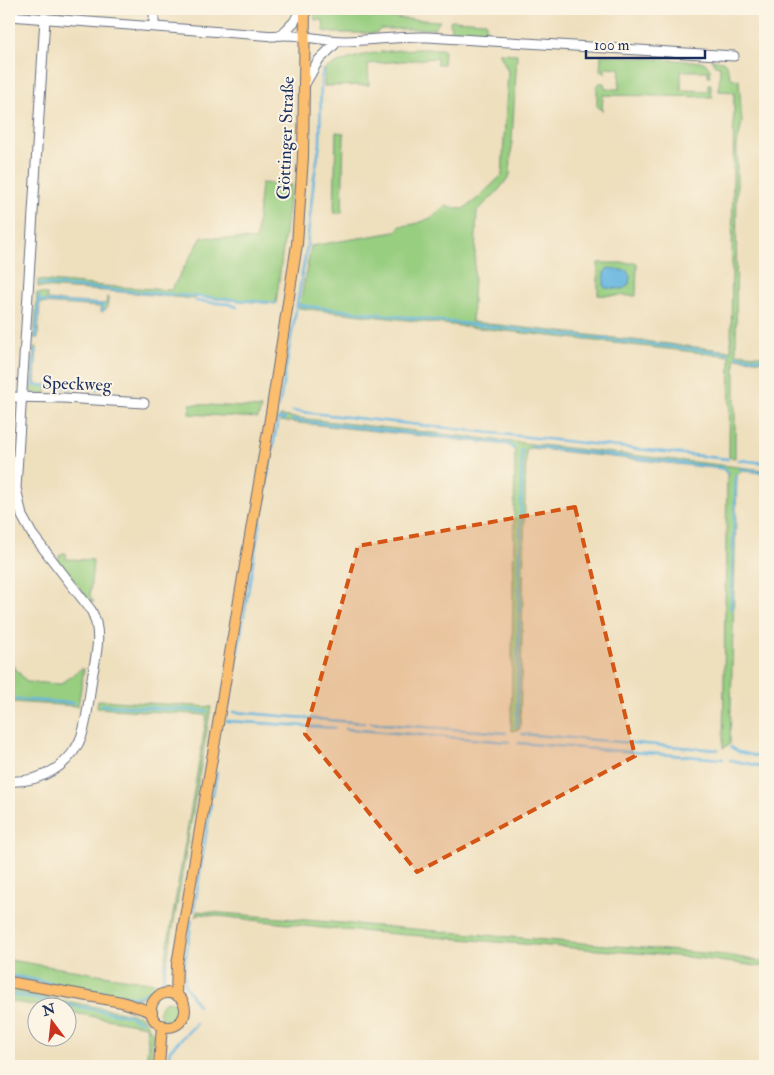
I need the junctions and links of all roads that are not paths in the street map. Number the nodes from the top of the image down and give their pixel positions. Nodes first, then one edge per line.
1 (154, 9) edge
2 (301, 9) edge
3 (306, 9) edge
4 (9, 16) edge
5 (45, 18) junction
6 (154, 26) junction
7 (281, 34) junction
8 (271, 36) junction
9 (305, 40) junction
10 (347, 41) junction
11 (335, 44) junction
12 (734, 56) dead end
13 (305, 84) junction
14 (9, 397) edge
15 (22, 398) junction
16 (144, 403) dead end
17 (9, 781) edge
18 (9, 982) edge
19 (171, 995) junction
20 (153, 1007) junction
21 (166, 1026) junction
22 (160, 1062) edge

1 - 6 street
2 - 7 street
3 - 9 main road, Göttinger Straße
4 - 5 street
5 - 6 street
5 - 15 street
6 - 8 street
7 - 8 street
7 - 9 street
8 - 9 street
9 - 10 street
9 - 11 street
9 - 13 main road, Göttinger Straße
10 - 11 street
10 - 12 street
11 - 13 street
13 - 19 main road, Göttinger Straße
14 - 15 street, Speckweg
15 - 16 street, Speckweg
15 - 17 street
18 - 20 main road
19 - 20 main road
19 - 21 main road
20 - 21 main road
21 - 22 main road

